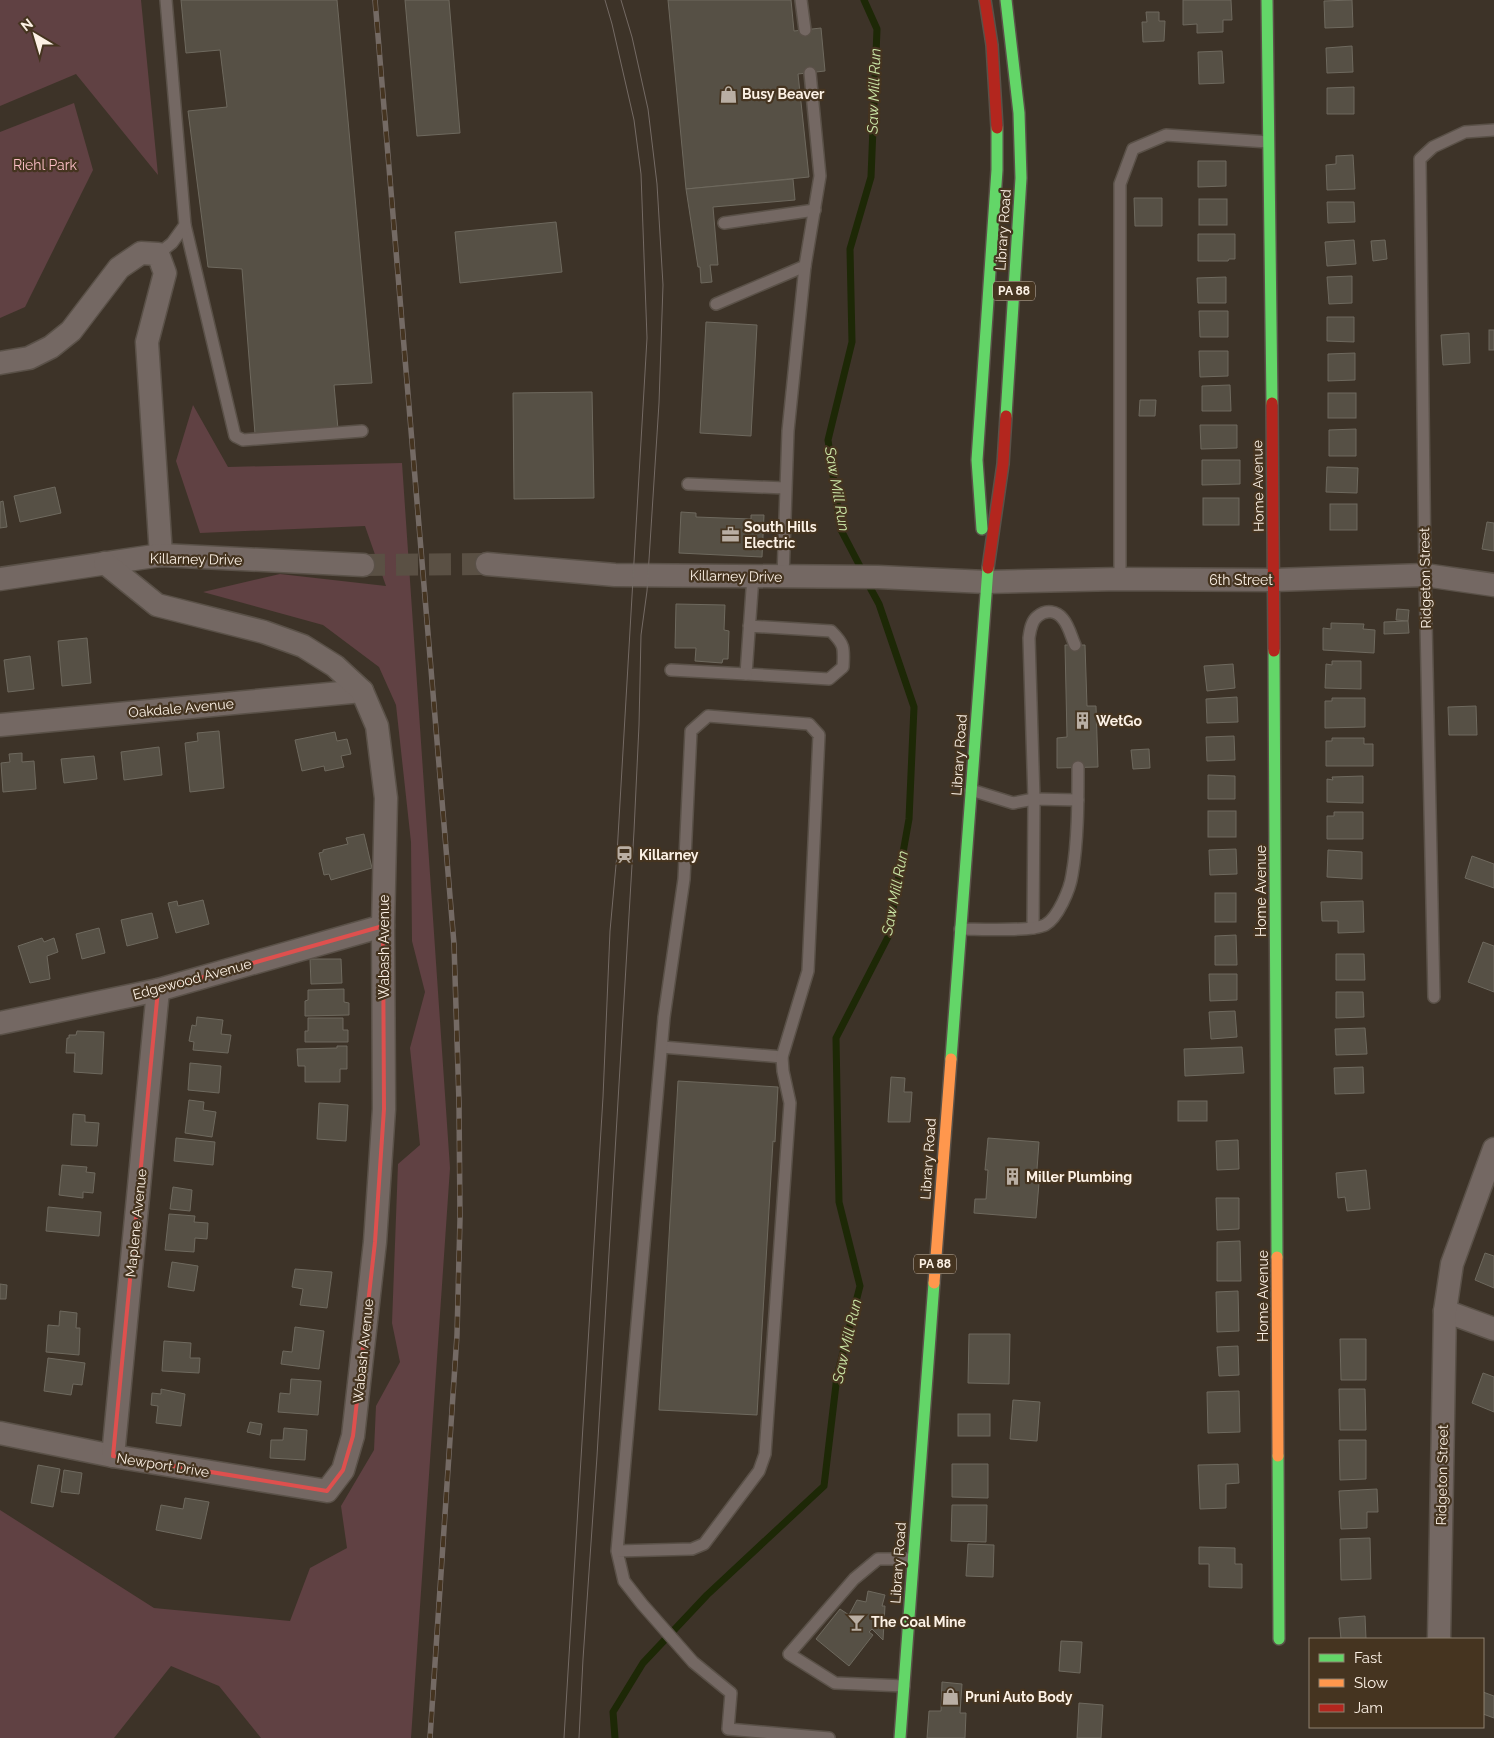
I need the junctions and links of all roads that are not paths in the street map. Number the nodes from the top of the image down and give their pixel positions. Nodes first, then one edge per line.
1 (166, 0) edge
2 (802, 0) edge
3 (985, 0) edge
4 (1006, 0) edge
5 (1267, 0) edge
6 (805, 30) dead end
7 (810, 73) dead end
8 (1494, 130) edge
9 (1268, 142) junction
10 (815, 210) junction
11 (724, 223) dead end
12 (185, 225) junction
13 (158, 254) junction
14 (805, 266) junction
15 (716, 304) dead end
16 (0, 363) edge
17 (362, 431) dead end
18 (688, 484) dead end
19 (785, 488) junction
20 (161, 555) junction
21 (105, 563) junction
22 (487, 564) tunnel mouth
23 (363, 565) tunnel mouth
24 (1424, 575) junction
25 (753, 576) junction
26 (782, 577) junction
27 (1120, 579) junction
28 (0, 580) edge
29 (1274, 580) junction
30 (986, 582) junction
31 (1494, 585) edge
32 (749, 626) junction
33 (1075, 645) dead end
34 (671, 670) dead end
35 (746, 674) junction
36 (362, 691) junction
37 (0, 725) edge
38 (1078, 767) dead end
39 (971, 790) junction
40 (1034, 799) junction
41 (1078, 800) junction
42 (383, 926) junction
43 (1034, 928) junction
44 (960, 929) junction
45 (158, 990) junction
46 (1434, 997) dead end
47 (0, 1023) edge
48 (662, 1047) junction
49 (782, 1056) junction
50 (1494, 1149) edge
51 (1444, 1311) junction
52 (1494, 1329) edge
53 (0, 1433) edge
54 (113, 1456) junction
55 (327, 1492) joint
56 (617, 1551) junction
57 (913, 1559) junction
58 (1439, 1638) edge
59 (1280, 1639) dead end
60 (904, 1686) junction
61 (725, 1734) edge
62 (829, 1738) edge
63 (900, 1738) edge

1 - 12 lane
2 - 6 lane
3 - 30 main road, Library Road / PA 88
4 - 30 main road, Library Road / PA 88
5 - 9 main road, Home Avenue
7 - 10 lane
8 - 24 lane, Ridgeton Street
9 - 27 lane
9 - 29 main road, Home Avenue
10 - 11 lane
10 - 14 lane
12 - 13 lane
12 - 17 lane
13 - 16 street
13 - 20 street
14 - 15 lane
14 - 19 lane
18 - 19 lane
19 - 26 lane
20 - 21 street, Killarney Drive
20 - 23 street, Killarney Drive
21 - 28 street, Killarney Drive
21 - 36 street, Wabash Avenue
22 - 25 street, Killarney Drive
24 - 29 street, 6th Street
24 - 31 street, 6th Street
24 - 46 lane, Ridgeton Street
25 - 26 street, Killarney Drive
25 - 32 lane
26 - 30 street, Killarney Drive
27 - 29 street, 6th Street
27 - 30 street, 6th Street
29 - 59 main road, Home Avenue
30 - 39 main road, Library Road / PA 88
32 - 35 lane
32 - 35 lane
33 - 40 lane
34 - 35 lane
36 - 37 street, Oakdale Avenue
36 - 42 street, Wabash Avenue
38 - 41 lane
39 - 40 lane
39 - 44 main road, Library Road / PA 88
40 - 41 lane
40 - 43 lane
41 - 43 lane
42 - 45 street, Edgewood Avenue
42 - 55 street, Wabash Avenue
43 - 44 lane
44 - 57 main road, Library Road / PA 88
45 - 47 street, Edgewood Avenue
45 - 54 street, Maplene Avenue
48 - 49 lane
48 - 49 lane
48 - 56 lane
49 - 56 lane
50 - 51 street, Ridgeton Street
51 - 52 street
51 - 58 street, Ridgeton Street
53 - 54 street, Newport Drive
54 - 55 street, Newport Drive
56 - 61 lane
57 - 60 main road, Library Road / PA 88
57 - 60 lane
60 - 63 main road, Library Road / PA 88
61 - 62 lane

